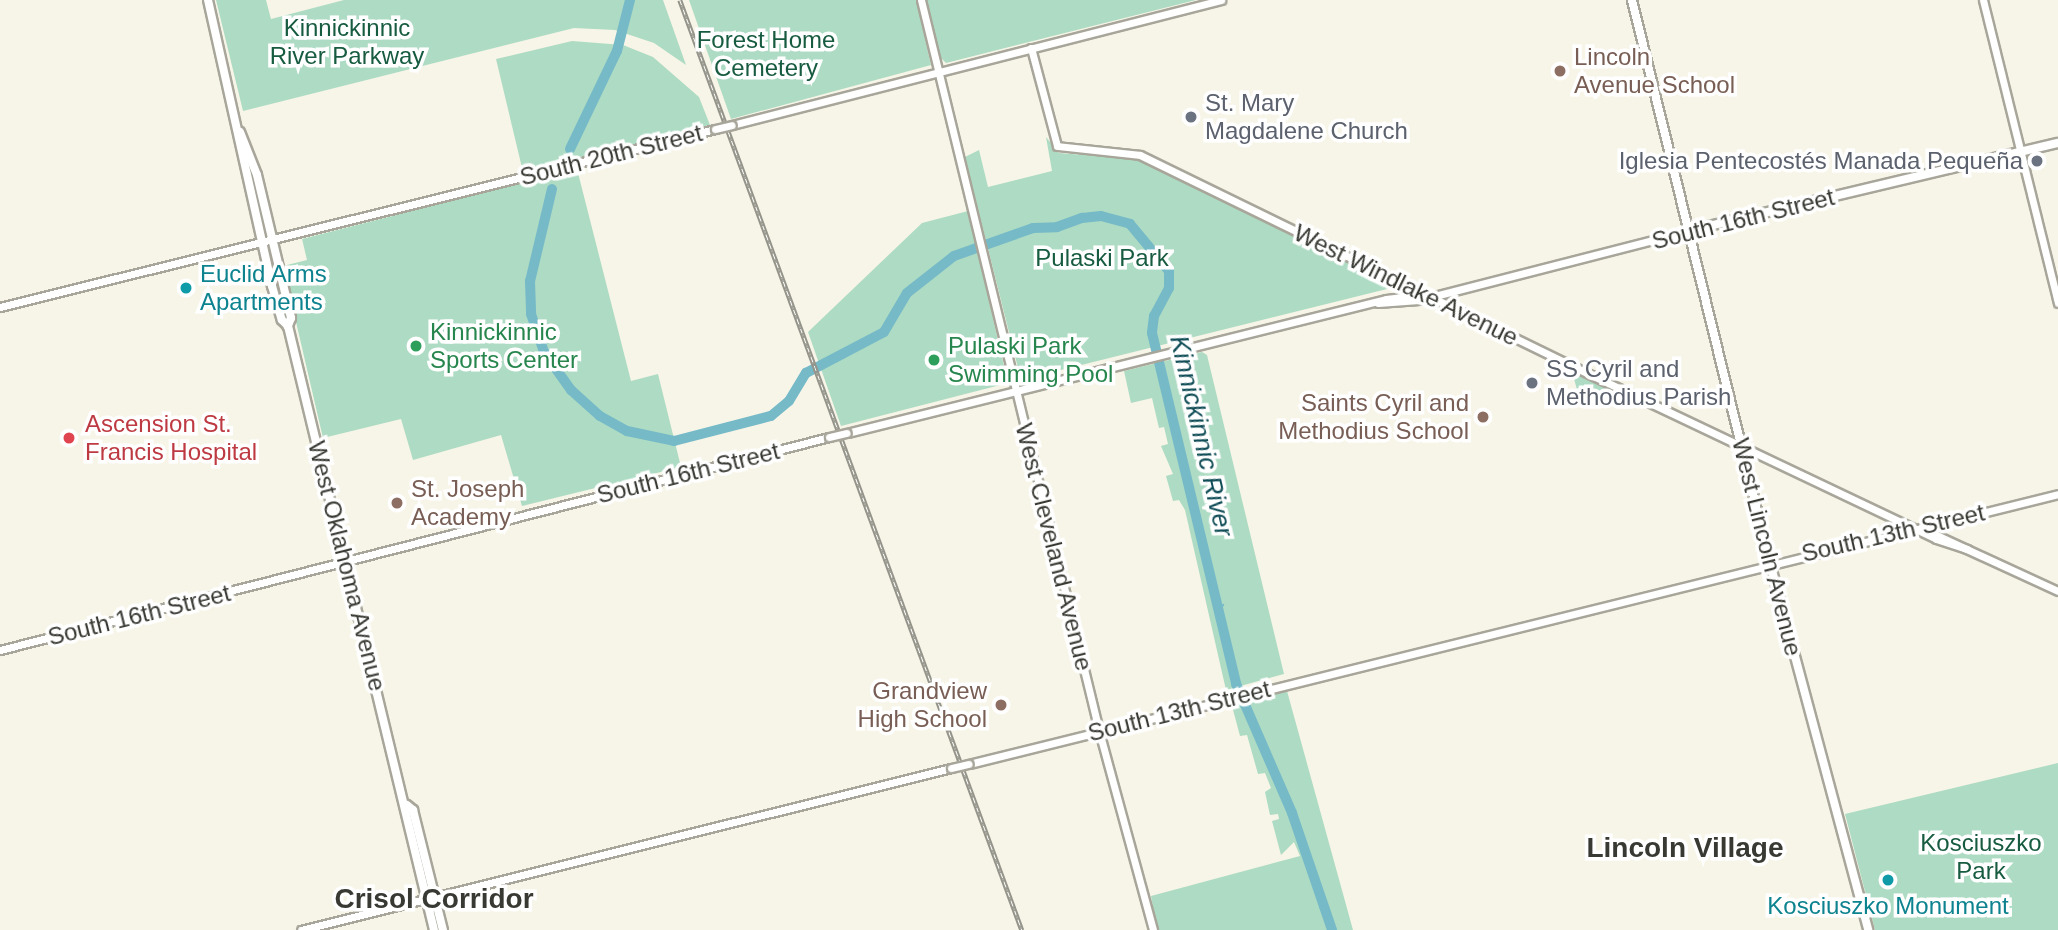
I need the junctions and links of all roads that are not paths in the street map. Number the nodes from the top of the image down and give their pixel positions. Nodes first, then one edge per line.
1 (208, 0) edge
2 (921, 0) edge
3 (1221, 0) edge
4 (1632, 0) edge
5 (1983, 0) edge
6 (1031, 48) junction
7 (938, 71) junction
8 (240, 132) junction
9 (2058, 143) edge
10 (2020, 152) junction
11 (260, 187) junction
12 (249, 190) junction
13 (1688, 232) junction
14 (272, 241) junction
15 (262, 244) junction
16 (1394, 280) junction
17 (1428, 297) junction
18 (1386, 299) junction
19 (1378, 303) junction
20 (2058, 303) edge
21 (0, 307) edge
22 (288, 326) junction
23 (1017, 391) junction
24 (1740, 442) junction
25 (2058, 494) edge
26 (1917, 527) junction
27 (346, 561) junction
28 (1770, 563) junction
29 (2058, 592) edge
30 (0, 650) edge
31 (1099, 731) junction
32 (430, 897) junction
33 (301, 930) edge
34 (434, 930) edge
35 (443, 930) edge
36 (1153, 930) edge
37 (1868, 930) edge

1 - 8 main road, West Oklahoma Avenue
2 - 7 street, West Cleveland Avenue
3 - 6 street, South 20th Street
4 - 13 main road, West Lincoln Avenue
5 - 10 street
6 - 7 street, South 20th Street
6 - 16 street, West Windlake Avenue
7 - 14 street, South 20th Street, bridge
7 - 23 street, West Cleveland Avenue
8 - 11 main road, West Oklahoma Avenue
8 - 12 main road, West Oklahoma Avenue
9 - 10 main road, South 16th Street
10 - 13 main road, South 16th Street
10 - 20 street
11 - 12 main road
11 - 14 main road, West Oklahoma Avenue
12 - 15 main road, West Oklahoma Avenue
13 - 17 street, South 16th Street
13 - 24 main road, West Lincoln Avenue
14 - 15 street, South 20th Street
14 - 22 main road, West Oklahoma Avenue
15 - 21 street, South 20th Street
15 - 22 main road, West Oklahoma Avenue
16 - 17 street, West Windlake Avenue
16 - 18 street
17 - 18 street, South 16th Street
17 - 19 street, South 16th Street
17 - 24 street, West Windlake Avenue
18 - 19 street, South 16th Street
19 - 23 street, South 16th Street
22 - 27 main road, West Oklahoma Avenue
23 - 27 street, South 16th Street, bridge
23 - 31 street, West Cleveland Avenue
24 - 26 street, West Windlake Avenue
24 - 28 main road, West Lincoln Avenue
25 - 26 street, South 13th Street
26 - 28 street, South 13th Street
26 - 29 street, West Windlake Avenue
27 - 30 street, South 16th Street
27 - 32 main road, West Oklahoma Avenue
28 - 31 street, South 13th Street
28 - 37 main road, West Lincoln Avenue
31 - 32 street, South 13th Street, bridge
31 - 36 street, West Cleveland Avenue
32 - 33 street, South 13th Street
32 - 34 main road, West Oklahoma Avenue
32 - 35 main road, West Oklahoma Avenue

